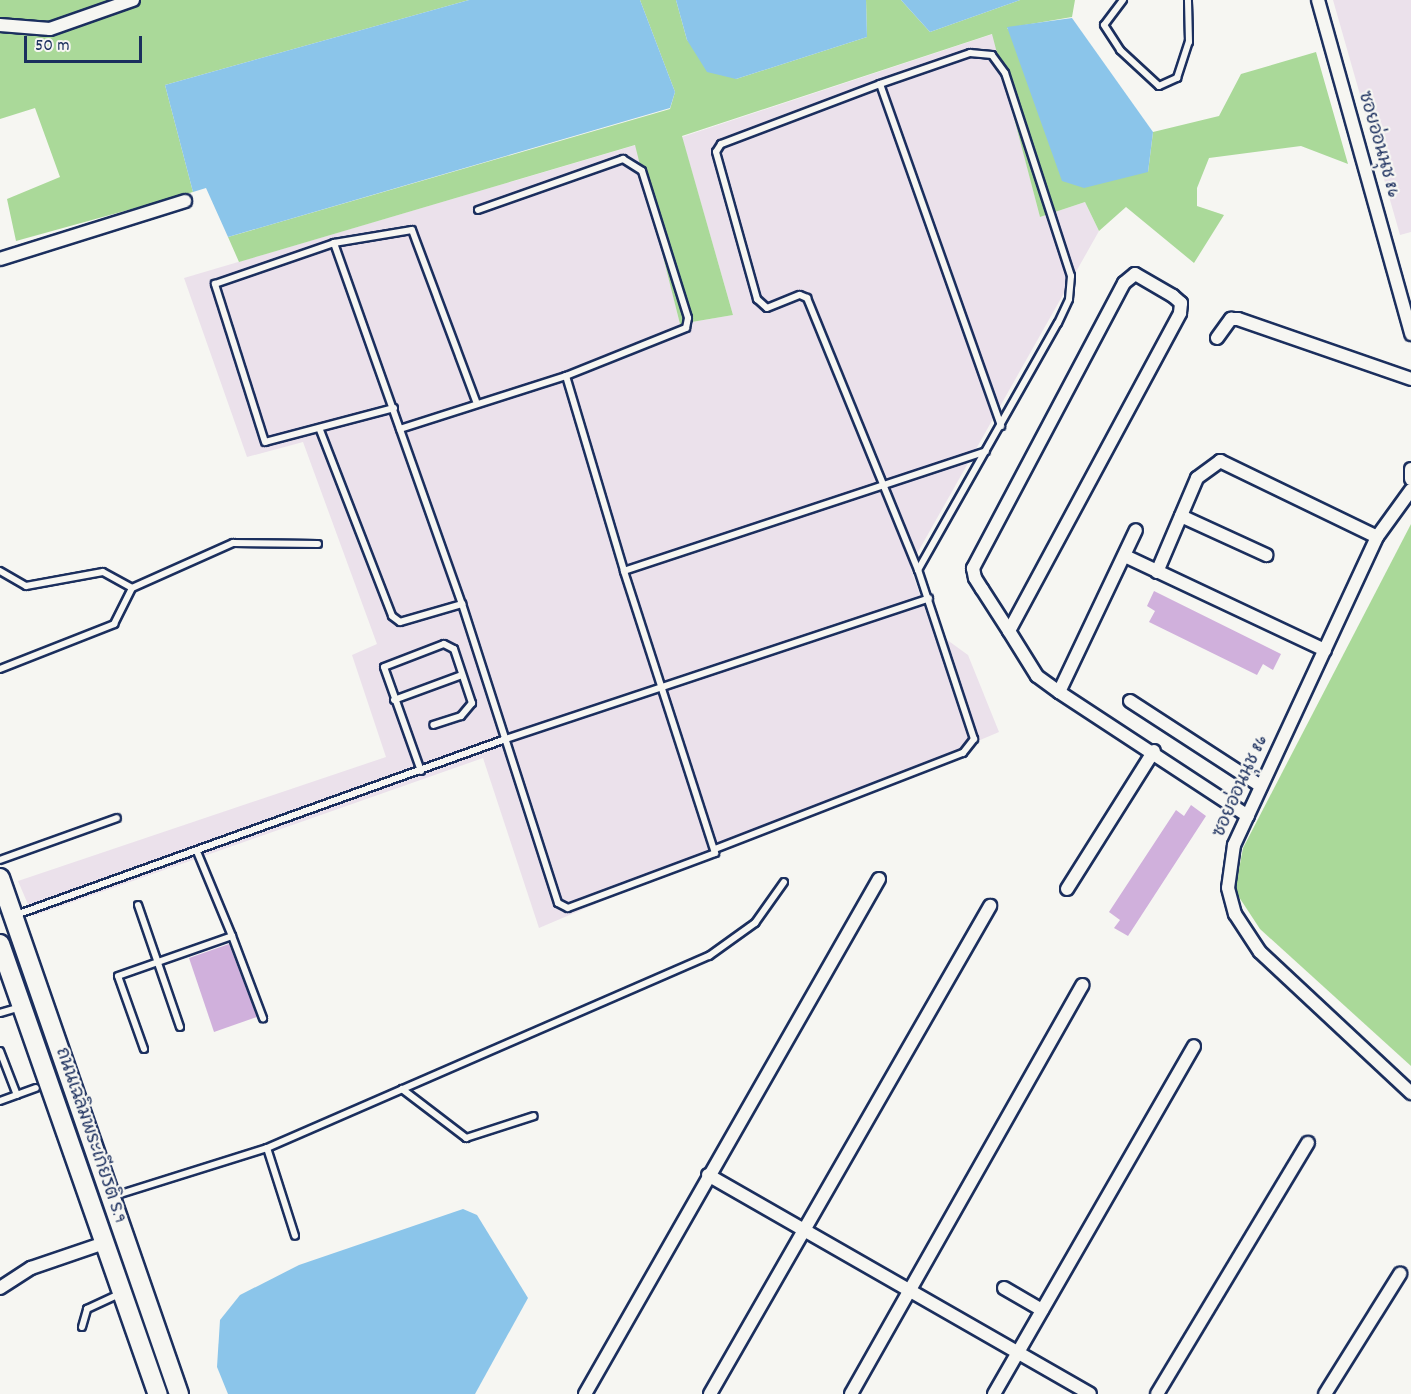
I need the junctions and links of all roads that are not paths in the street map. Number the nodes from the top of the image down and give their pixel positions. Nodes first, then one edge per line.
1 (133, 0) edge
2 (1123, 0) edge
3 (1188, 0) edge
4 (1318, 0) edge
5 (0, 25) edge
6 (880, 84) junction
7 (185, 201) dead end
8 (478, 210) dead end
9 (334, 243) junction
10 (0, 259) edge
11 (1411, 334) edge
12 (1217, 338) dead end
13 (566, 376) junction
14 (1411, 379) edge
15 (476, 400) junction
16 (394, 408) junction
17 (1001, 426) junction
18 (400, 429) junction
19 (320, 430) junction
20 (987, 451) junction
21 (1411, 469) edge
22 (1411, 479) edge
23 (884, 485) junction
24 (1411, 490) edge
25 (1181, 516) junction
26 (1136, 530) dead end
27 (1377, 537) junction
28 (318, 544) dead end
29 (1266, 555) dead end
30 (1125, 556) junction
31 (918, 570) junction
32 (0, 571) edge
33 (624, 571) junction
34 (1157, 572) junction
35 (132, 588) junction
36 (929, 598) junction
37 (462, 604) junction
38 (1009, 631) junction
39 (1326, 650) junction
40 (0, 669) edge
41 (462, 675) junction
42 (661, 691) junction
43 (1059, 692) junction
44 (394, 700) junction
45 (1130, 701) dead end
46 (433, 724) dead end
47 (503, 740) junction
48 (1154, 751) junction
49 (421, 771) junction
50 (1261, 786) junction
51 (1248, 816) junction
52 (117, 819) dead end
53 (715, 849) junction
54 (198, 854) junction
55 (0, 860) edge
56 (0, 878) edge
57 (879, 879) dead end
58 (784, 882) dead end
59 (1067, 889) dead end
60 (138, 905) dead end
61 (990, 906) dead end
62 (12, 916) junction
63 (232, 936) junction
64 (0, 944) edge
65 (156, 961) junction
66 (1082, 985) dead end
67 (22, 1006) junction
68 (0, 1013) edge
69 (263, 1018) dead end
70 (180, 1027) dead end
71 (1194, 1046) dead end
72 (144, 1049) dead end
73 (0, 1051) edge
74 (36, 1088) dead end
75 (402, 1089) junction
76 (1411, 1093) edge
77 (17, 1095) junction
78 (0, 1101) edge
79 (534, 1116) dead end
80 (1308, 1143) dead end
81 (267, 1148) junction
82 (708, 1175) junction
83 (110, 1197) junction
84 (802, 1231) junction
85 (295, 1236) dead end
86 (104, 1243) junction
87 (1400, 1274) dead end
88 (0, 1288) edge
89 (1004, 1288) dead end
90 (909, 1290) junction
91 (122, 1292) junction
92 (1042, 1310) junction
93 (82, 1327) dead end
94 (1019, 1351) junction
95 (158, 1394) edge
96 (179, 1394) edge
97 (585, 1394) edge
98 (710, 1394) edge
99 (851, 1394) edge
100 (994, 1394) edge
101 (1090, 1394) edge
102 (1157, 1394) edge
103 (1325, 1394) edge

1 - 5 street
2 - 3 lane
4 - 11 street, ซอยอ่อนนุช 86
6 - 17 lane
6 - 17 lane
6 - 23 lane
7 - 10 street
8 - 13 lane
9 - 15 lane
9 - 16 lane
9 - 19 lane
12 - 14 street
13 - 15 lane
13 - 33 lane
15 - 18 lane
16 - 18 lane
16 - 19 lane
17 - 20 lane
18 - 37 lane
19 - 37 lane
20 - 23 lane
20 - 31 lane
21 - 22 street
23 - 31 lane
23 - 33 lane
24 - 27 street, ซอยอ่อนนุช 86
25 - 27 street
25 - 29 street
25 - 34 street
26 - 30 street
27 - 39 street, ซอยอ่อนนุช 86
28 - 35 lane
30 - 34 street
30 - 43 street
31 - 36 lane
32 - 35 lane
33 - 42 lane
34 - 39 street
35 - 40 lane
36 - 42 lane
36 - 53 lane
37 - 47 lane
38 - 38 street
38 - 43 street
39 - 50 street, ซอยอ่อนนุช 86
41 - 44 lane
41 - 44 lane
41 - 46 lane
42 - 47 lane
42 - 53 lane
43 - 48 street
44 - 49 lane
45 - 50 street
47 - 49 lane
47 - 53 lane
48 - 51 street
48 - 59 street
49 - 54 lane
50 - 51 street, ซอยอ่อนนุช 86
51 - 76 street, ซอยอ่อนนุช 86
52 - 55 lane
54 - 62 lane
54 - 63 lane
56 - 62 main road, ถนนเฉลิมพระเกียรติ ร.9
57 - 82 street
58 - 75 lane
60 - 65 lane
61 - 84 street
62 - 83 main road, ถนนเฉลิมพระเกียรติ ร.9
63 - 65 lane
63 - 69 lane
64 - 67 main road, ถนนเฉลิมพระเกียรติ ร.9
65 - 70 lane
65 - 72 lane
66 - 90 street
67 - 68 lane
67 - 86 main road, ถนนเฉลิมพระเกียรติ ร.9
71 - 92 street
73 - 77 lane
74 - 77 lane
75 - 79 lane
75 - 81 lane
77 - 78 lane
80 - 102 street
81 - 83 lane
81 - 85 lane
82 - 84 street
82 - 97 street
83 - 96 main road, ถนนเฉลิมพระเกียรติ ร.9
84 - 90 street
84 - 98 street
86 - 88 street
86 - 91 main road, ถนนเฉลิมพระเกียรติ ร.9
87 - 103 street
89 - 92 street
90 - 94 street
90 - 99 street
91 - 93 lane
91 - 95 main road, ถนนเฉลิมพระเกียรติ ร.9
92 - 94 street
94 - 100 street
94 - 101 street

